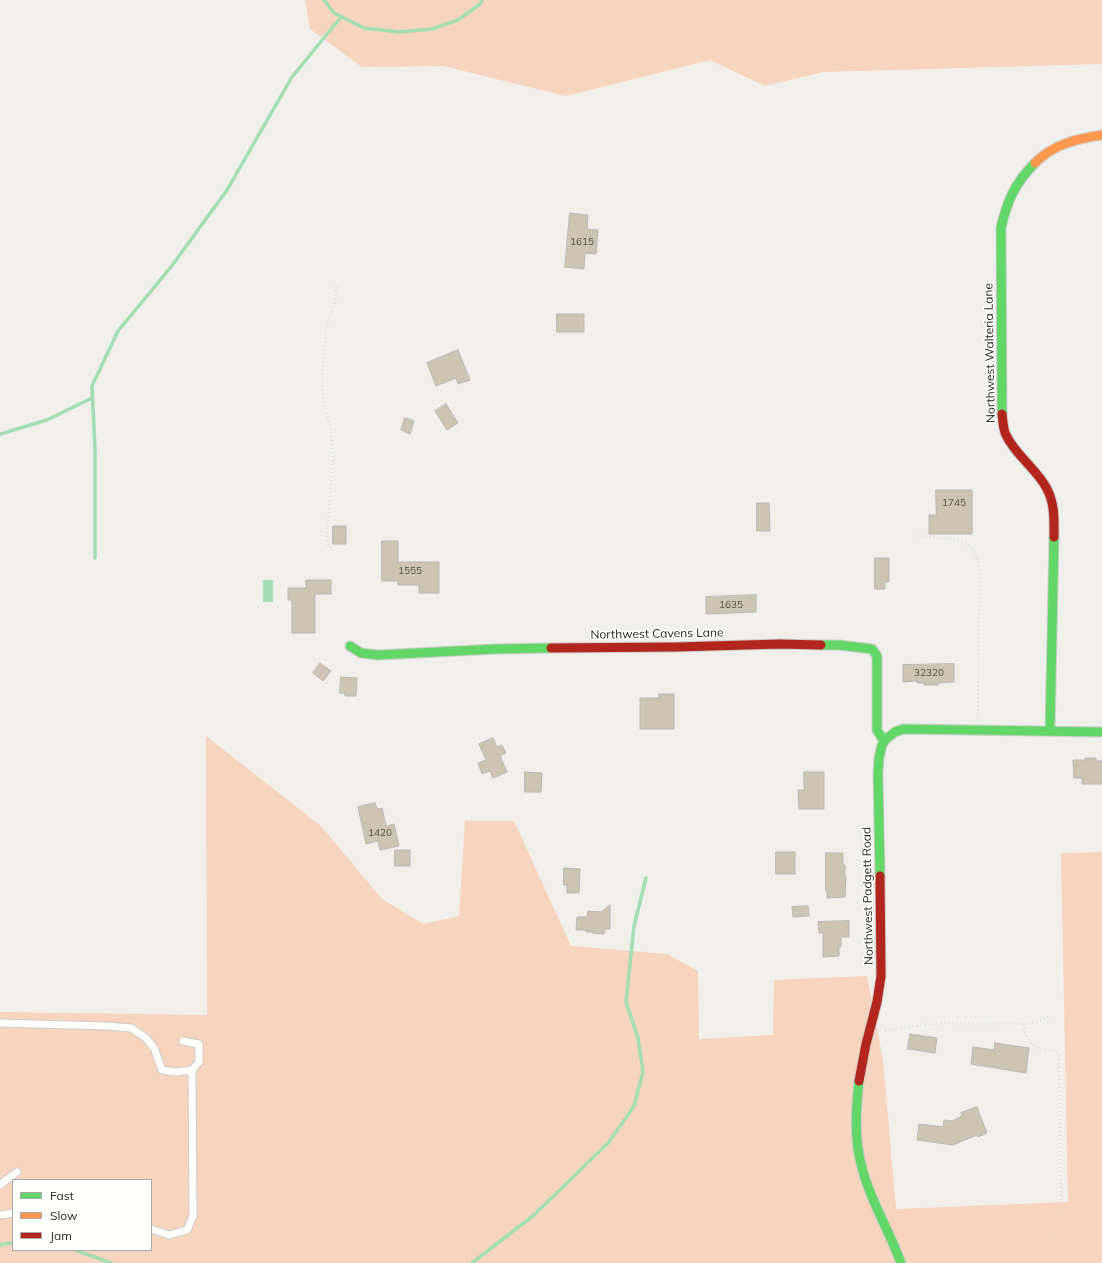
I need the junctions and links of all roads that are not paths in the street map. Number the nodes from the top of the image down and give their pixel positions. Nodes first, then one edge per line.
1 (1102, 135) edge
2 (350, 646) dead end
3 (1050, 731) junction
4 (1102, 732) edge
5 (884, 742) junction
6 (0, 1024) edge
7 (183, 1041) dead end
8 (192, 1070) junction
9 (17, 1172) dead end
10 (0, 1185) edge
11 (12, 1213) edge
12 (0, 1215) edge
13 (152, 1229) edge
14 (901, 1263) edge

1 - 3 street, Northwest Walteria Lane
2 - 5 street, Northwest Cavens Lane
3 - 4 street
3 - 5 street
5 - 14 street, Northwest Padgett Road
6 - 8 lane
7 - 8 lane
8 - 13 lane
9 - 10 lane
11 - 12 lane

